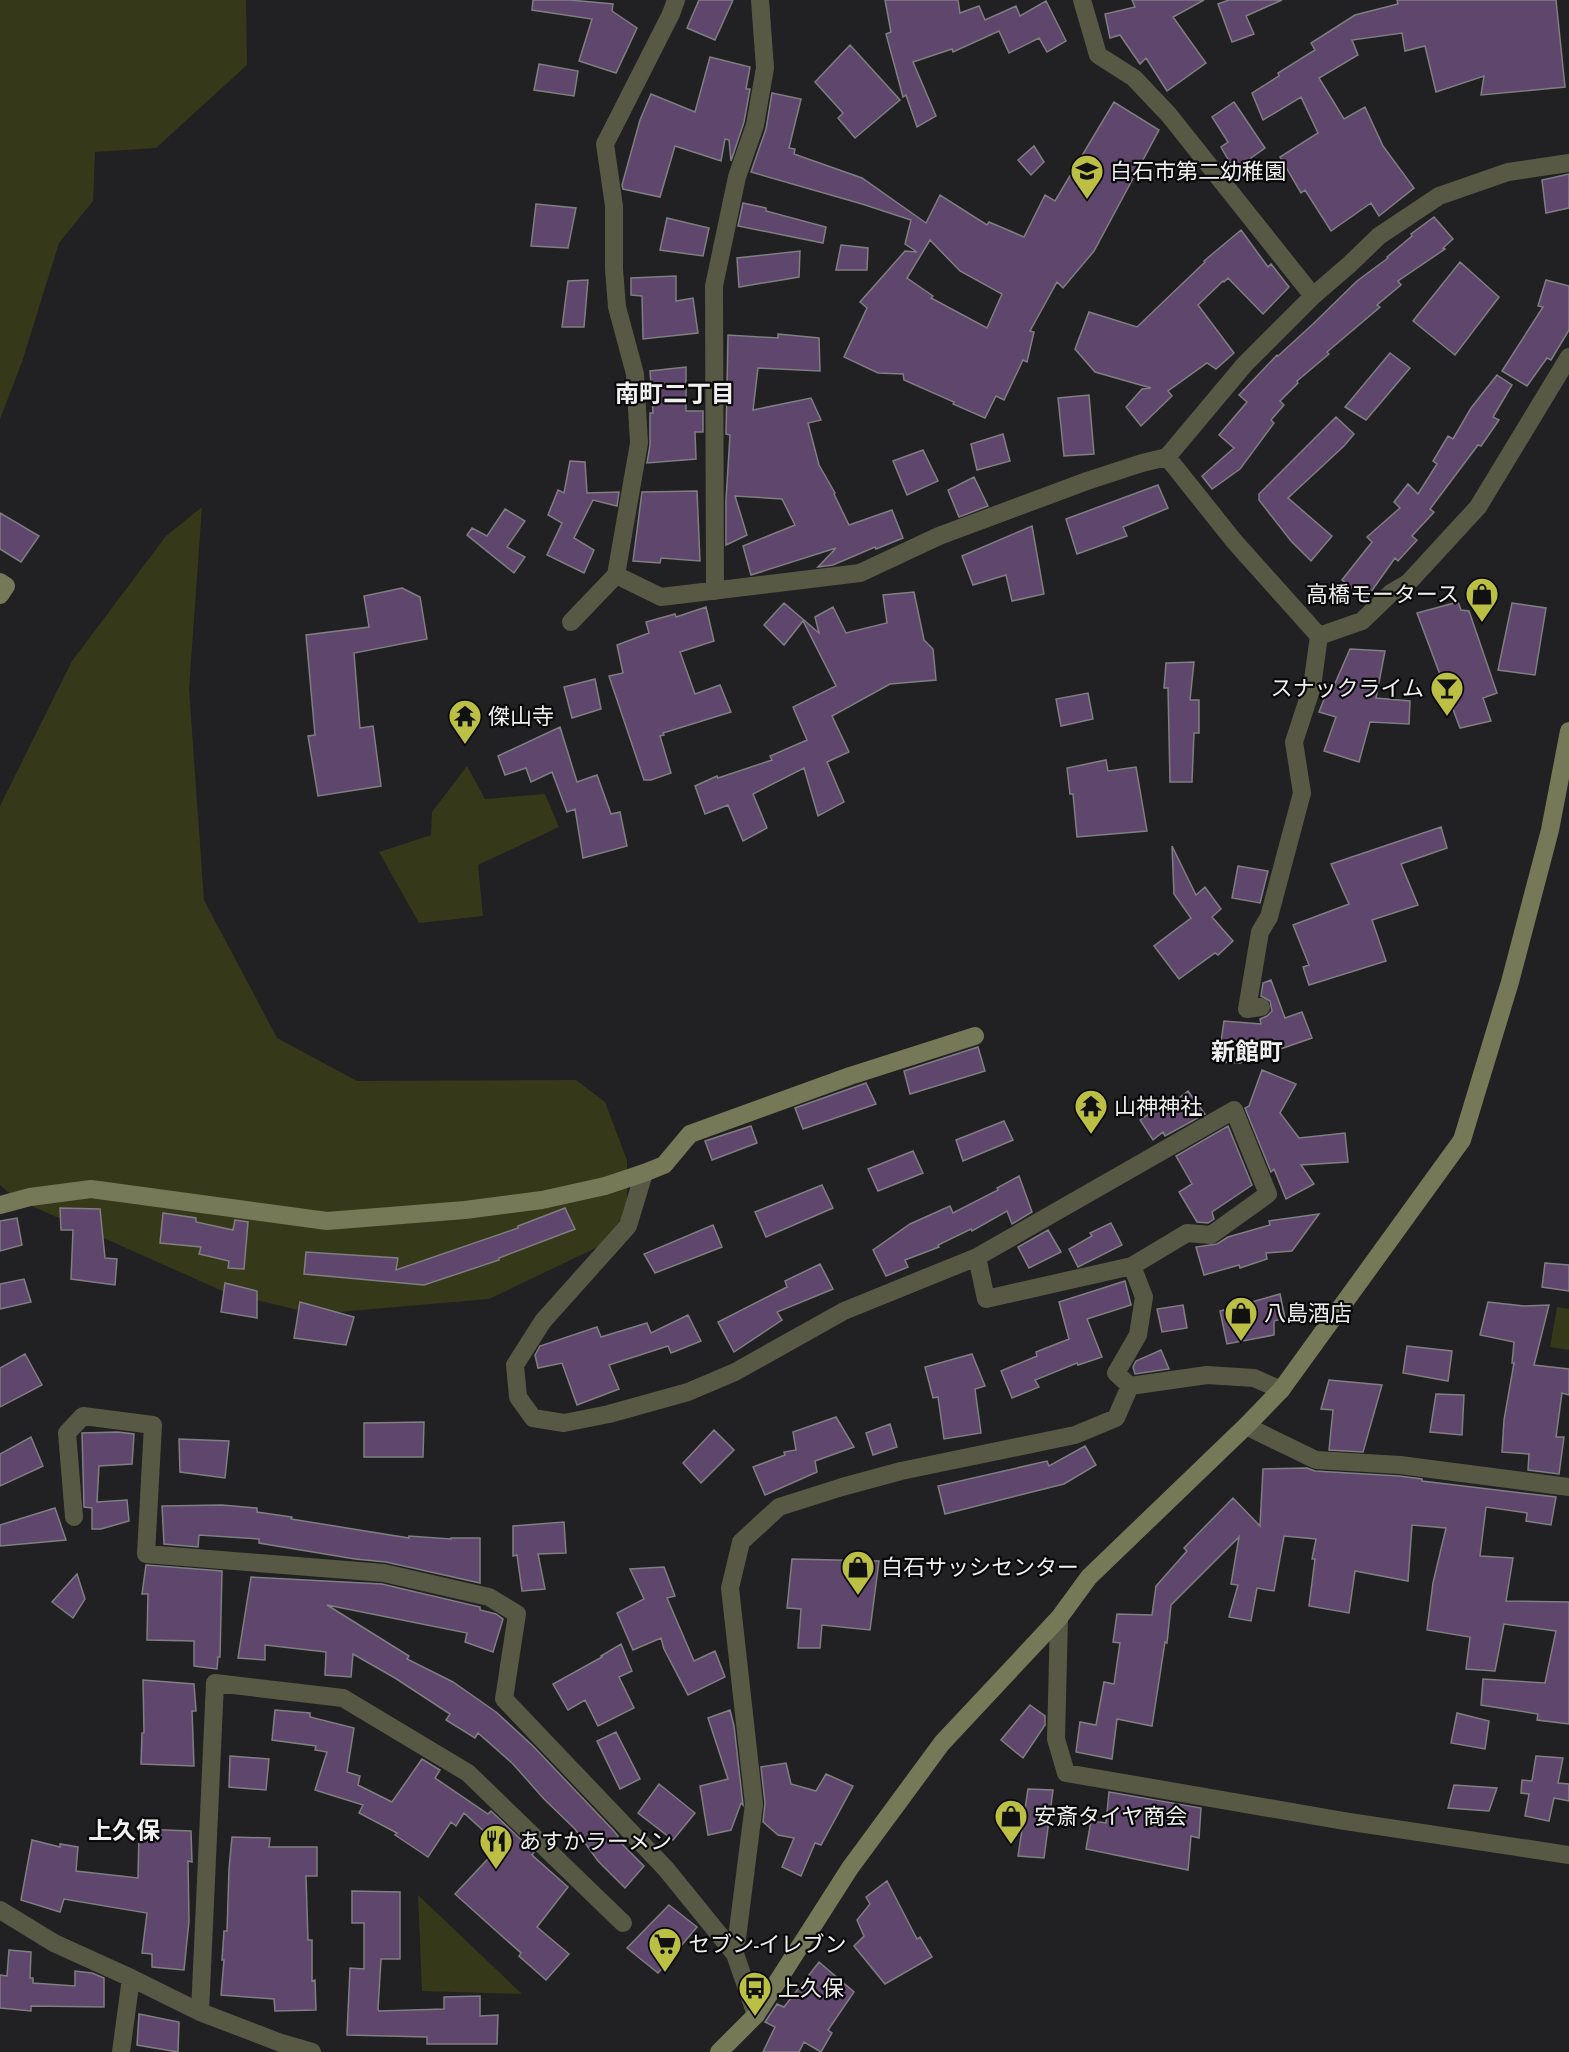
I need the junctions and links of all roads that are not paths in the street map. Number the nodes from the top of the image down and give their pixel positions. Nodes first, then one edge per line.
1 (676, 0) edge
2 (760, 0) edge
3 (1082, 0) edge
4 (1569, 163) edge
5 (1313, 296) junction
6 (1569, 357) edge
7 (1167, 458) junction
8 (616, 575) junction
9 (0, 582) edge
10 (715, 591) junction
11 (0, 595) edge
12 (571, 622) dead end
13 (1318, 636) junction
14 (1569, 731) edge
15 (1261, 1007) dead end
16 (975, 1036) dead end
17 (644, 1173) junction
18 (0, 1205) edge
19 (977, 1257) junction
20 (1132, 1266) junction
21 (1130, 1386) junction
22 (1281, 1390) junction
23 (1246, 1426) junction
24 (1569, 1487) edge
25 (74, 1516) dead end
26 (1059, 1618) junction
27 (1569, 1855) edge
28 (0, 1910) edge
29 (623, 1923) dead end
30 (735, 1954) junction
31 (131, 1978) junction
32 (200, 2012) junction
33 (756, 2014) junction
34 (121, 2052) edge
35 (312, 2052) edge
36 (719, 2052) edge

1 - 8 street
2 - 10 street
3 - 5 street
4 - 5 street
5 - 7 street
6 - 13 street
7 - 10 street
7 - 13 street
8 - 10 street
8 - 12 street
9 - 11 street
13 - 15 street
14 - 22 street
16 - 17 street
17 - 18 street
17 - 19 street
19 - 20 street
19 - 20 street
20 - 21 street
21 - 22 street
21 - 30 street
22 - 23 street
23 - 24 street
23 - 26 street
25 - 30 street
26 - 27 street
26 - 33 street
28 - 31 street
29 - 32 street
30 - 33 street
31 - 32 street
31 - 34 street
32 - 35 street
33 - 36 street

